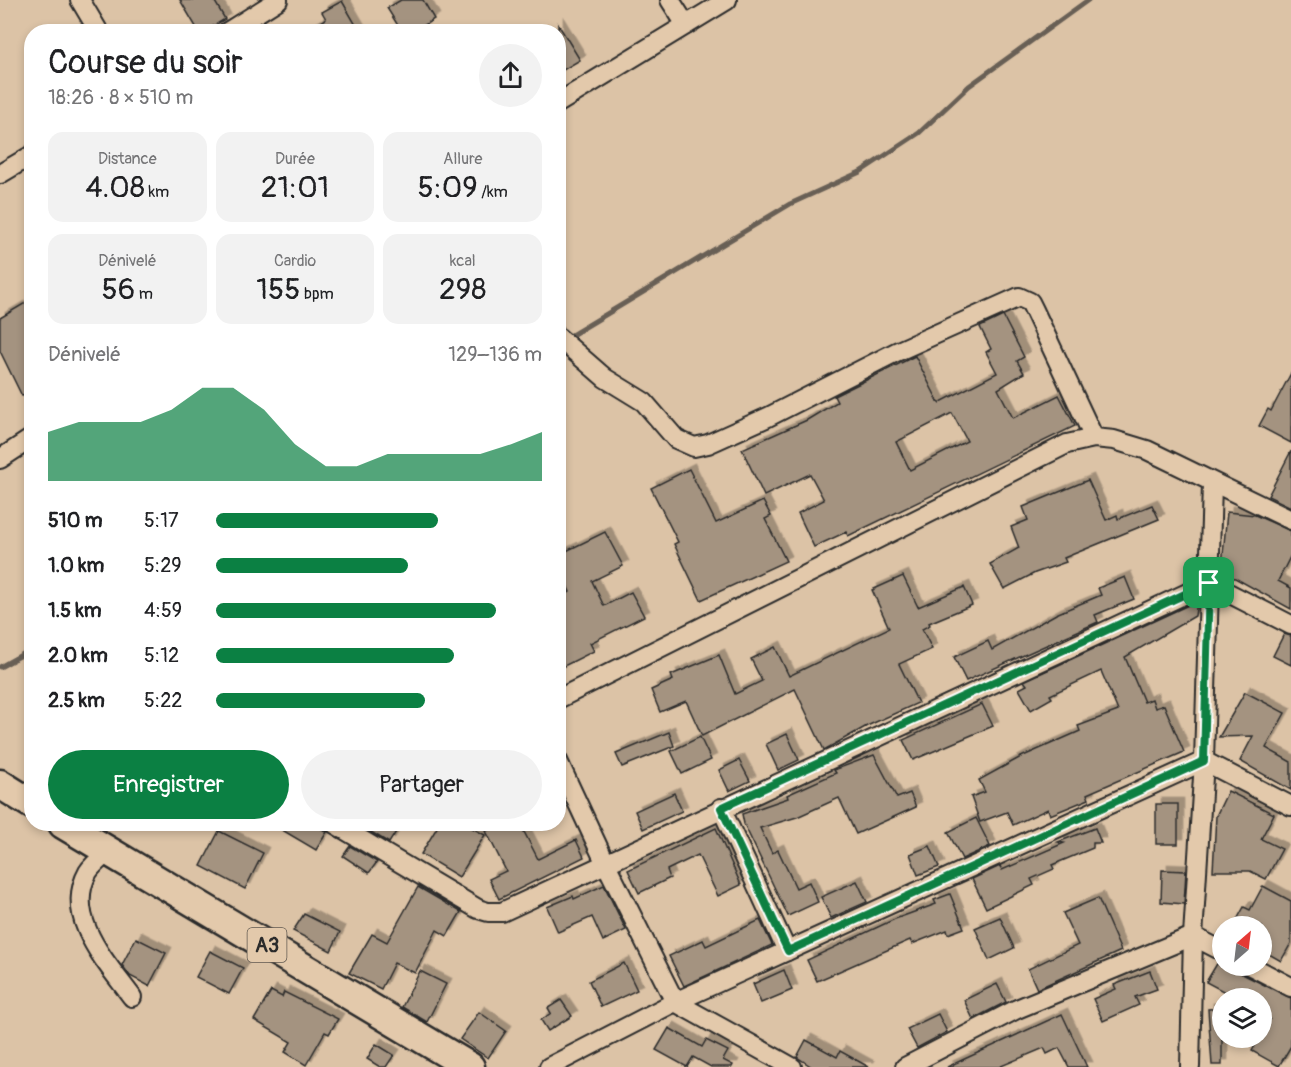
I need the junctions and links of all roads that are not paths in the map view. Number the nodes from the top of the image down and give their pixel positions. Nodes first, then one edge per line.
1 (80, 0) edge
2 (278, 0) edge
3 (670, 0) edge
4 (727, 0) edge
5 (94, 24) edge
6 (240, 24) edge
7 (686, 25) junction
8 (566, 99) edge
9 (24, 160) edge
10 (0, 174) edge
11 (566, 344) edge
12 (1094, 438) junction
13 (24, 443) edge
14 (0, 459) edge
15 (1212, 484) junction
16 (1291, 520) edge
17 (1209, 583) junction
18 (1291, 626) edge
19 (566, 695) edge
20 (1204, 761) junction
21 (566, 778) edge
22 (0, 784) edge
23 (24, 799) edge
24 (1291, 806) edge
25 (721, 808) junction
26 (74, 831) edge
27 (347, 831) edge
28 (108, 852) junction
29 (605, 862) junction
30 (1193, 936) junction
31 (1212, 946) edge
32 (788, 951) junction
33 (1270, 976) edge
34 (1291, 987) edge
35 (132, 996) dead end
36 (675, 1002) junction
37 (470, 1067) edge
38 (549, 1067) edge
39 (792, 1067) edge
40 (905, 1067) edge
41 (1190, 1067) edge

1 - 5 street
2 - 6 street
3 - 7 street
4 - 7 street
7 - 8 street
9 - 10 street
11 - 12 street
12 - 15 street
12 - 19 street
13 - 14 street
15 - 16 street
15 - 17 street
17 - 18 street
17 - 20 street
17 - 25 street
20 - 24 street
20 - 30 street
20 - 32 street
21 - 29 street
22 - 23 main road
25 - 29 street
25 - 32 street
26 - 28 main road, A3
27 - 29 street
28 - 35 street
28 - 37 main road, A3
29 - 36 street
30 - 31 street
30 - 40 street
30 - 41 street
32 - 36 street
33 - 34 street
36 - 38 street
36 - 39 street

